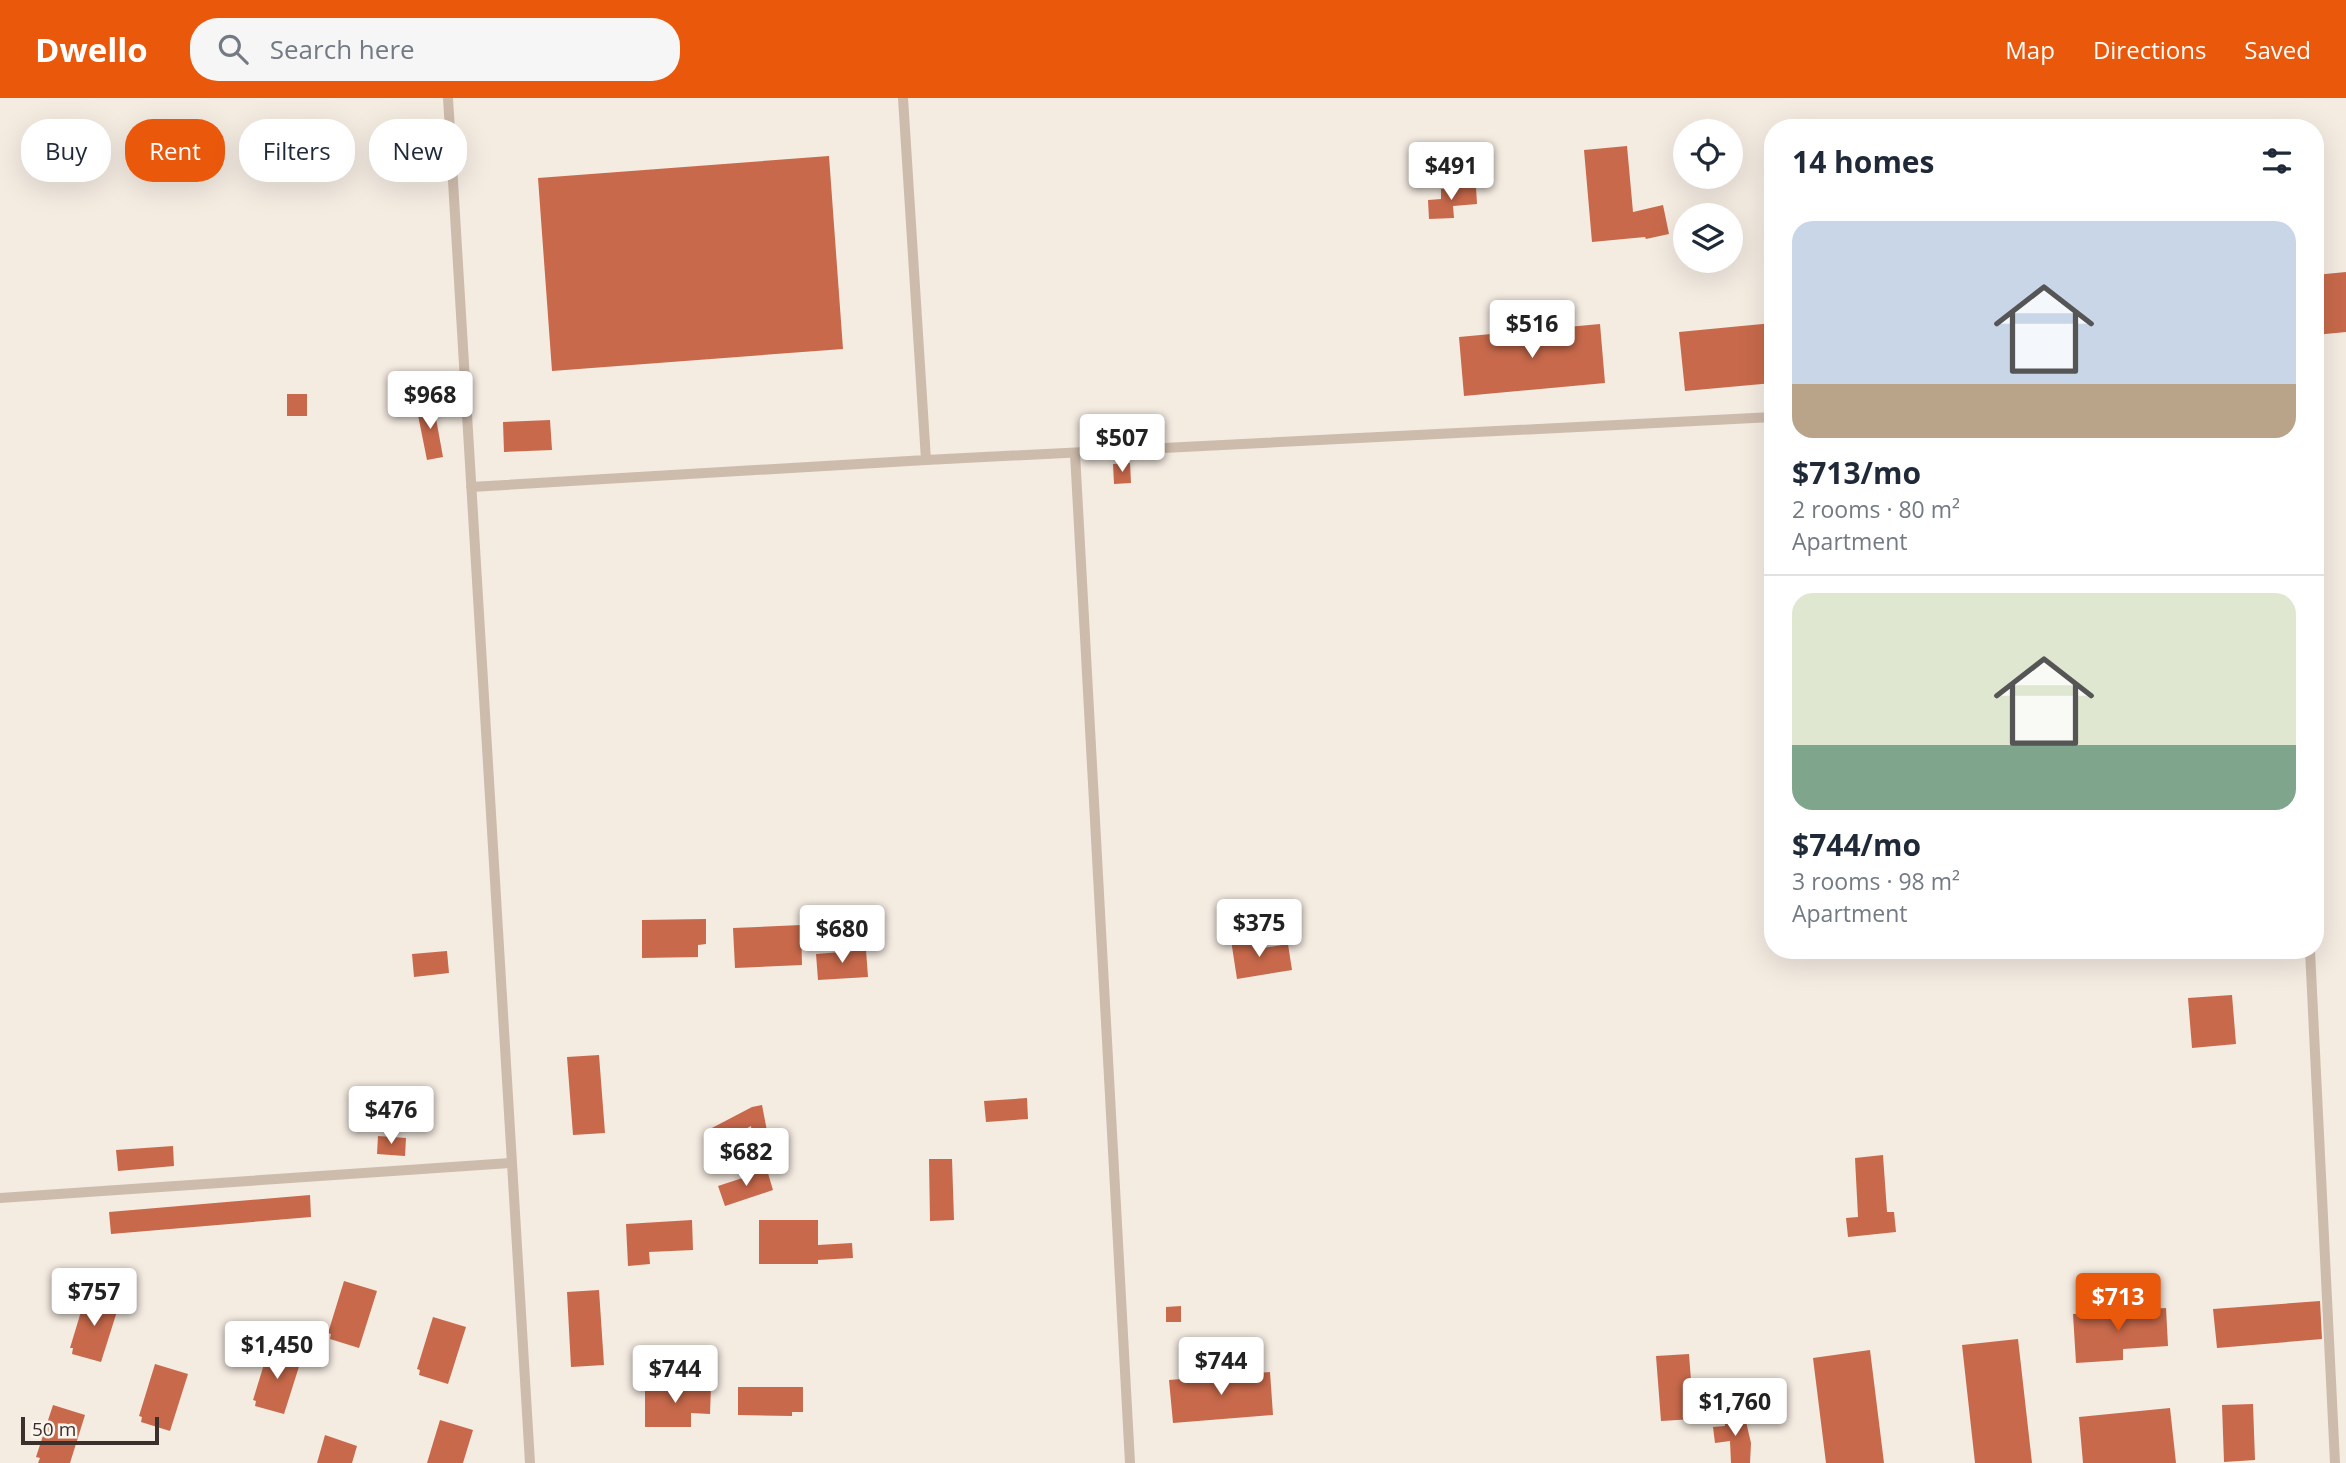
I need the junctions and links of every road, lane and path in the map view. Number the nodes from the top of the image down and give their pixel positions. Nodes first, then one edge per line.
1 (448, 98) edge
2 (903, 98) edge
3 (1764, 417) edge
4 (1075, 453) junction
5 (926, 460) junction
6 (471, 486) junction
7 (2310, 959) edge
8 (512, 1163) junction
9 (0, 1198) edge
10 (530, 1463) edge
11 (1130, 1463) edge
12 (2335, 1463) edge

1 - 6 lane
2 - 5 lane
3 - 4 lane
4 - 5 lane
4 - 11 lane
5 - 6 lane
6 - 8 lane
7 - 12 lane
8 - 9 lane
8 - 10 lane

